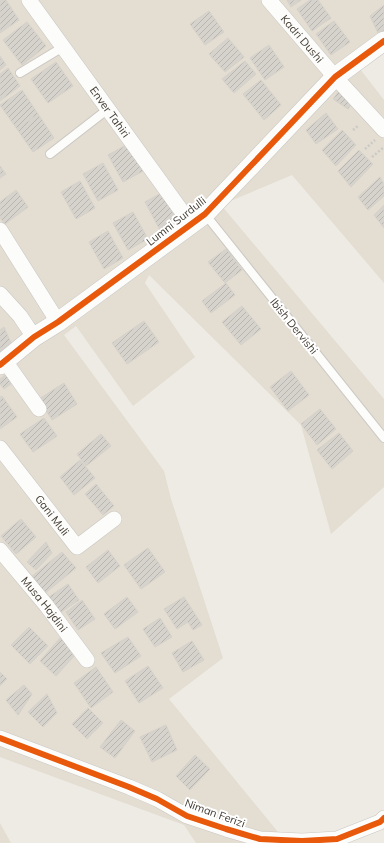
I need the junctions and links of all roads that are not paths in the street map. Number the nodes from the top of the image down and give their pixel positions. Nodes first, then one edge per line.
1 (29, 0) edge
2 (269, 0) edge
3 (384, 41) edge
4 (63, 47) junction
5 (20, 73) dead end
6 (335, 78) junction
7 (108, 109) junction
8 (384, 130) edge
9 (50, 154) dead end
10 (198, 219) junction
11 (0, 230) edge
12 (0, 294) edge
13 (58, 322) junction
14 (34, 337) junction
15 (3, 363) edge
16 (39, 409) dead end
17 (384, 438) edge
18 (0, 448) edge
19 (114, 519) dead end
20 (0, 550) edge
21 (87, 660) dead end
22 (0, 738) edge
23 (384, 818) edge
24 (339, 841) edge

1 - 4 street, Enver Tahiri
2 - 6 street, Kadri Dushi
3 - 6 street, Lumni Surdulli
4 - 5 lane
4 - 7 street, Enver Tahiri
6 - 8 street, Kadri Dushi
6 - 10 street, Lumni Surdulli
7 - 9 lane
7 - 10 street, Enver Tahiri
10 - 13 street, Lumni Surdulli
10 - 17 lane, Ibish Dervishi
11 - 13 street
12 - 14 street
13 - 14 street, Lumni Surdulli
14 - 15 street, Lumni Surdulli
15 - 16 street, Lumni Surdulli
18 - 19 street, Gani Muli
20 - 21 street, Musa Hajdini
22 - 24 street, Niman Ferizi
23 - 24 street, Niman Ferizi

